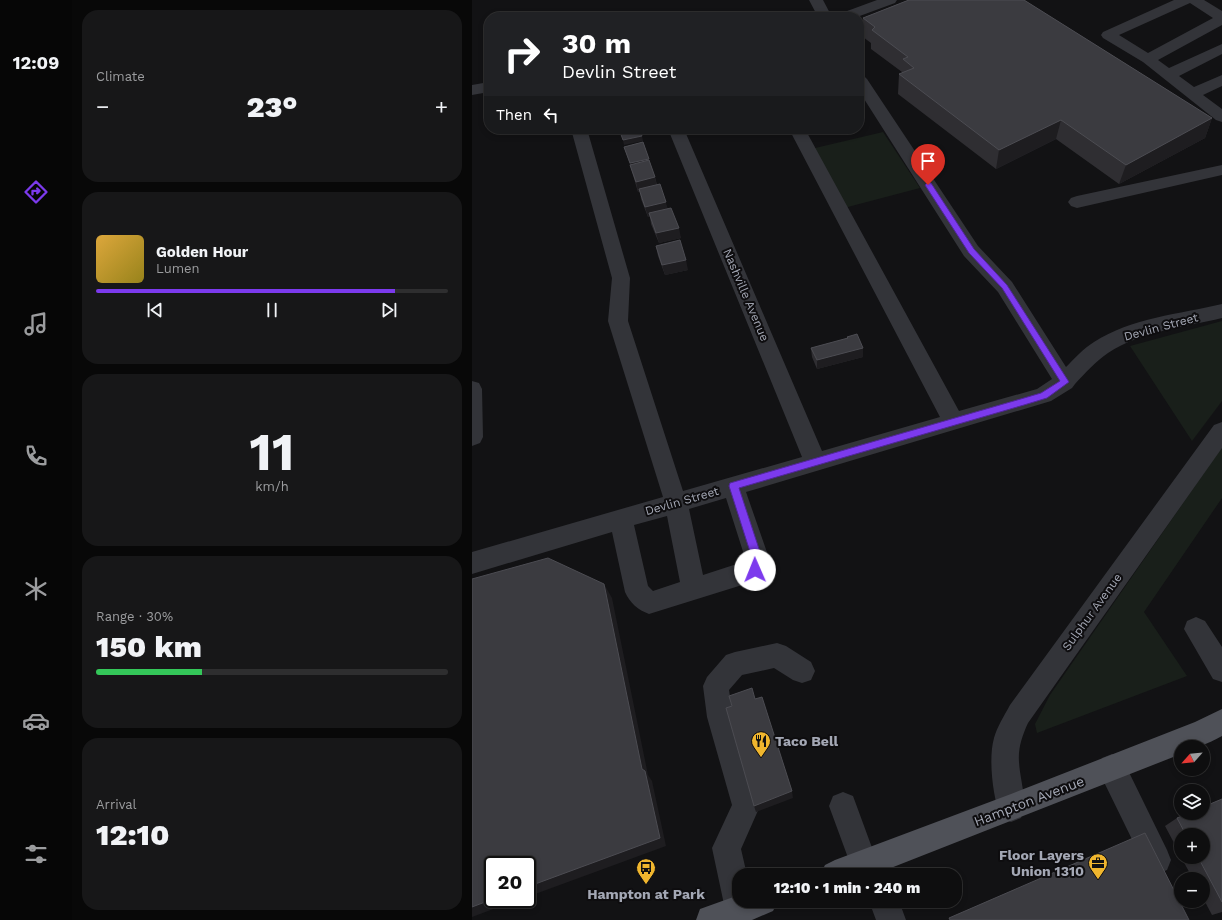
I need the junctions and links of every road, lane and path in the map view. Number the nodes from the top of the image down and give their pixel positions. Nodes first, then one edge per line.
1 (816, 0) edge
2 (890, 0) edge
3 (1186, 0) edge
4 (1194, 0) edge
5 (823, 12) edge
6 (858, 12) edge
7 (1222, 18) edge
8 (1222, 48) edge
9 (1148, 59) junction
10 (1222, 64) edge
11 (1168, 75) junction
12 (1222, 80) edge
13 (484, 87) edge
14 (864, 87) edge
15 (1186, 89) junction
16 (472, 90) edge
17 (1219, 110) edge
18 (580, 134) edge
19 (678, 134) edge
20 (800, 134) edge
21 (1222, 170) edge
22 (1077, 202) dead end
23 (1222, 312) edge
24 (1065, 382) junction
25 (472, 390) edge
26 (954, 422) junction
27 (1222, 431) edge
28 (472, 437) edge
29 (815, 461) junction
30 (733, 486) junction
31 (676, 504) junction
32 (621, 519) junction
33 (472, 563) edge
34 (694, 590) junction
35 (1196, 628) dead end
36 (1222, 670) edge
37 (802, 671) dead end
38 (1222, 722) edge
39 (1112, 768) junction
40 (843, 806) dead end
41 (1011, 808) junction
42 (870, 867) edge
43 (735, 868) edge
44 (1170, 886) edge
45 (744, 908) edge
46 (887, 908) edge
47 (711, 920) edge
48 (891, 920) edge

1 - 5 street
2 - 6 street
3 - 9 street
4 - 7 street
7 - 9 street
8 - 11 street
9 - 11 street
10 - 15 street
11 - 15 street
12 - 15 street
13 - 16 street
14 - 24 street
15 - 17 street
18 - 31 street
19 - 29 street, Nashville Avenue
20 - 26 street
21 - 22 street
23 - 24 street, Devlin Street
24 - 26 street, Devlin Street
25 - 28 street
26 - 29 street, Devlin Street
27 - 41 street, Sulphur Avenue
29 - 30 street, Devlin Street
30 - 31 street, Devlin Street
30 - 34 street
31 - 32 street, Devlin Street
31 - 34 street
32 - 33 street, Devlin Street
32 - 34 street
35 - 36 street
37 - 43 street
38 - 39 main road, Hampton Avenue
39 - 41 main road, Hampton Avenue
39 - 44 street
40 - 42 street
41 - 42 main road, Hampton Avenue
45 - 47 main road
46 - 48 street

